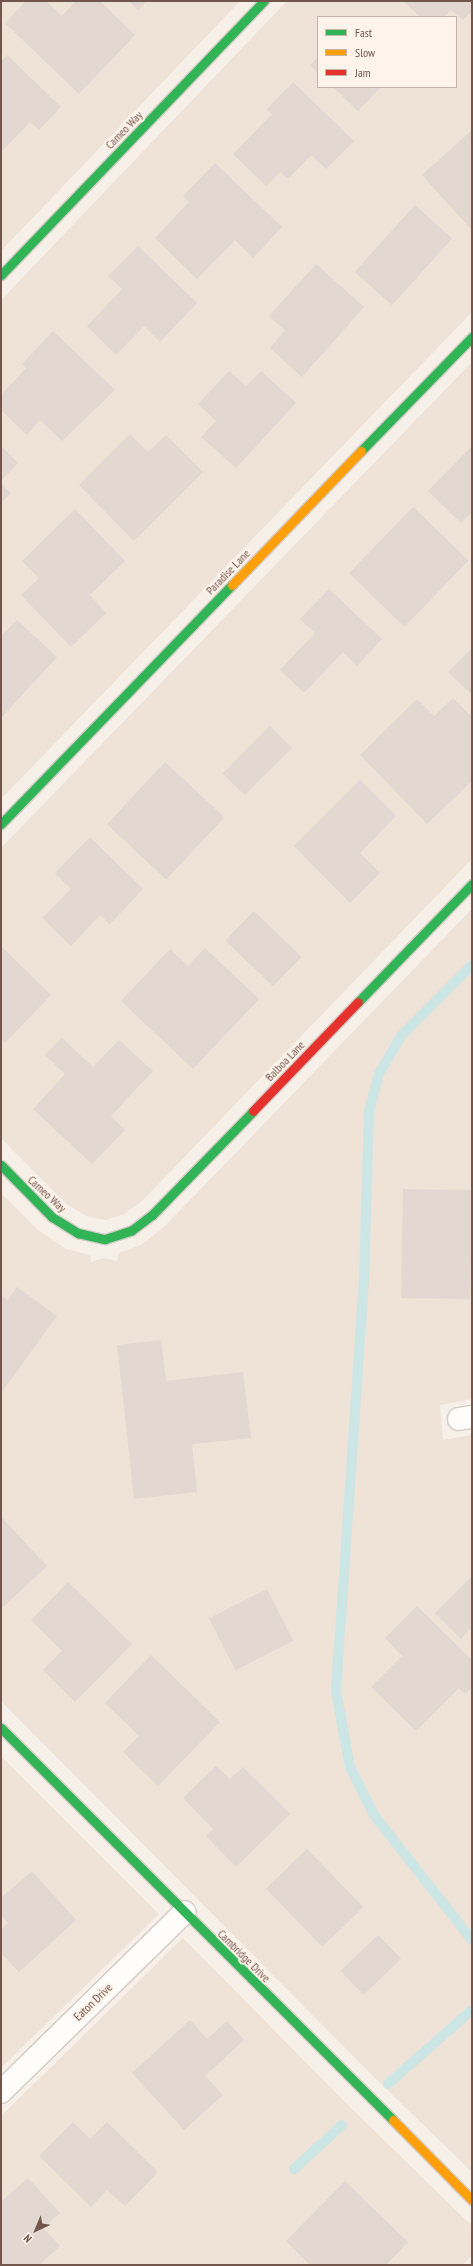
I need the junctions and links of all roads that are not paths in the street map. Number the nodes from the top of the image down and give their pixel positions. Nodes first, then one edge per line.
1 (264, 1) edge
2 (1, 276) edge
3 (472, 337) edge
4 (1, 824) edge
5 (472, 884) edge
6 (1, 1165) edge
7 (105, 1239) joint
8 (1, 1728) edge
9 (184, 1912) junction
10 (1, 2092) edge
11 (472, 2200) edge

1 - 2 street, Cameo Way
3 - 4 street, Paradise Lane
5 - 7 street, Balboa Lane
6 - 7 street, Cameo Way
8 - 9 street, Cambridge Drive
9 - 10 street, Eaton Drive
9 - 11 street, Cambridge Drive

